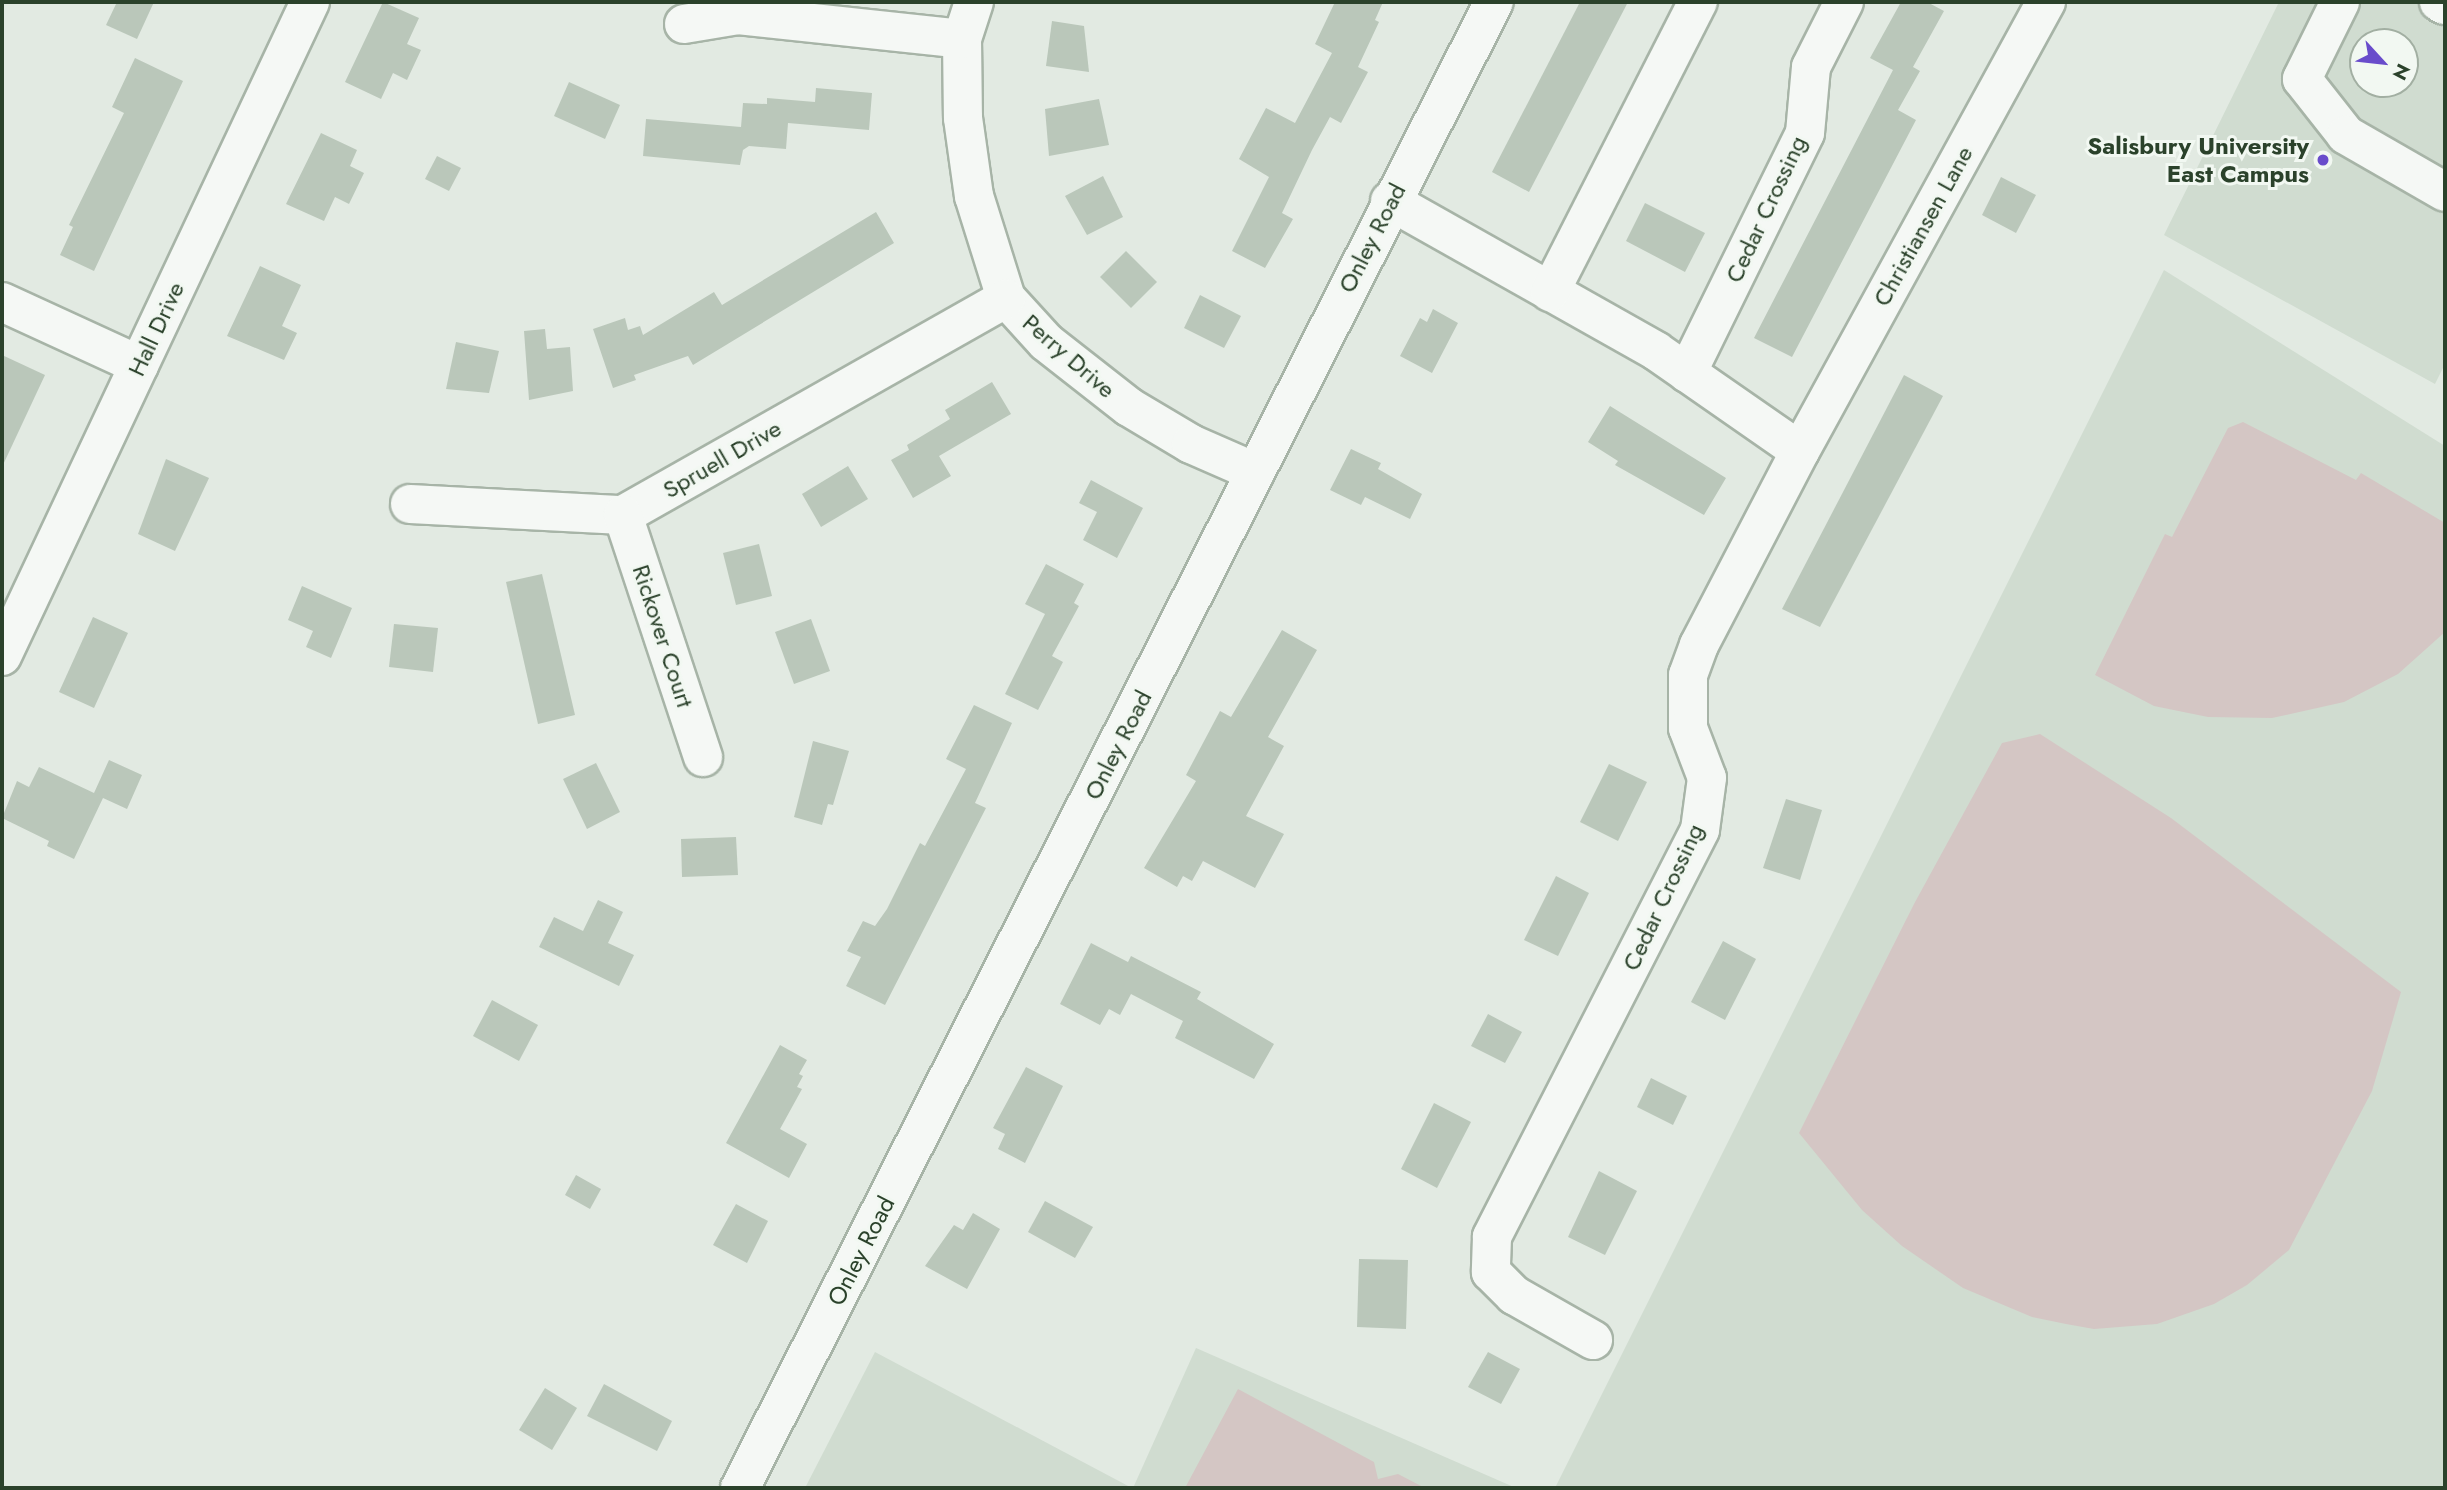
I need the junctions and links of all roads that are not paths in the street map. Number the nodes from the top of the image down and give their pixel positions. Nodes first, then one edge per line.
1 (310, 2) edge
2 (974, 2) edge
3 (1494, 2) edge
4 (1698, 2) edge
5 (1844, 2) edge
6 (2046, 2) edge
7 (2340, 2) edge
8 (2439, 2) edge
9 (2445, 5) edge
10 (684, 24) dead end
11 (962, 39) junction
12 (2445, 192) edge
13 (1390, 201) junction
14 (1550, 292) junction
15 (1006, 298) junction
16 (2, 302) edge
17 (139, 365) junction
18 (1687, 373) junction
19 (1800, 451) junction
20 (1255, 472) junction
21 (410, 504) dead end
22 (623, 515) junction
23 (2, 656) edge
24 (703, 757) dead end
25 (1593, 1340) dead end
26 (740, 1488) edge

1 - 17 street, Hall Drive
2 - 11 street, Perry Drive
3 - 13 street, Onley Road
4 - 14 street
5 - 18 street, Cedar Crossing
6 - 19 street, Christiansen Lane
7 - 12 street
8 - 9 street
10 - 11 street
11 - 15 street, Perry Drive
13 - 14 street
13 - 20 street, Onley Road
14 - 18 street
15 - 20 street, Perry Drive
15 - 22 street, Spruell Drive
16 - 17 street
17 - 23 street, Hall Drive
18 - 19 street
19 - 25 street, Cedar Crossing
20 - 26 street, Onley Road
21 - 22 street
22 - 24 street, Rickover Court

